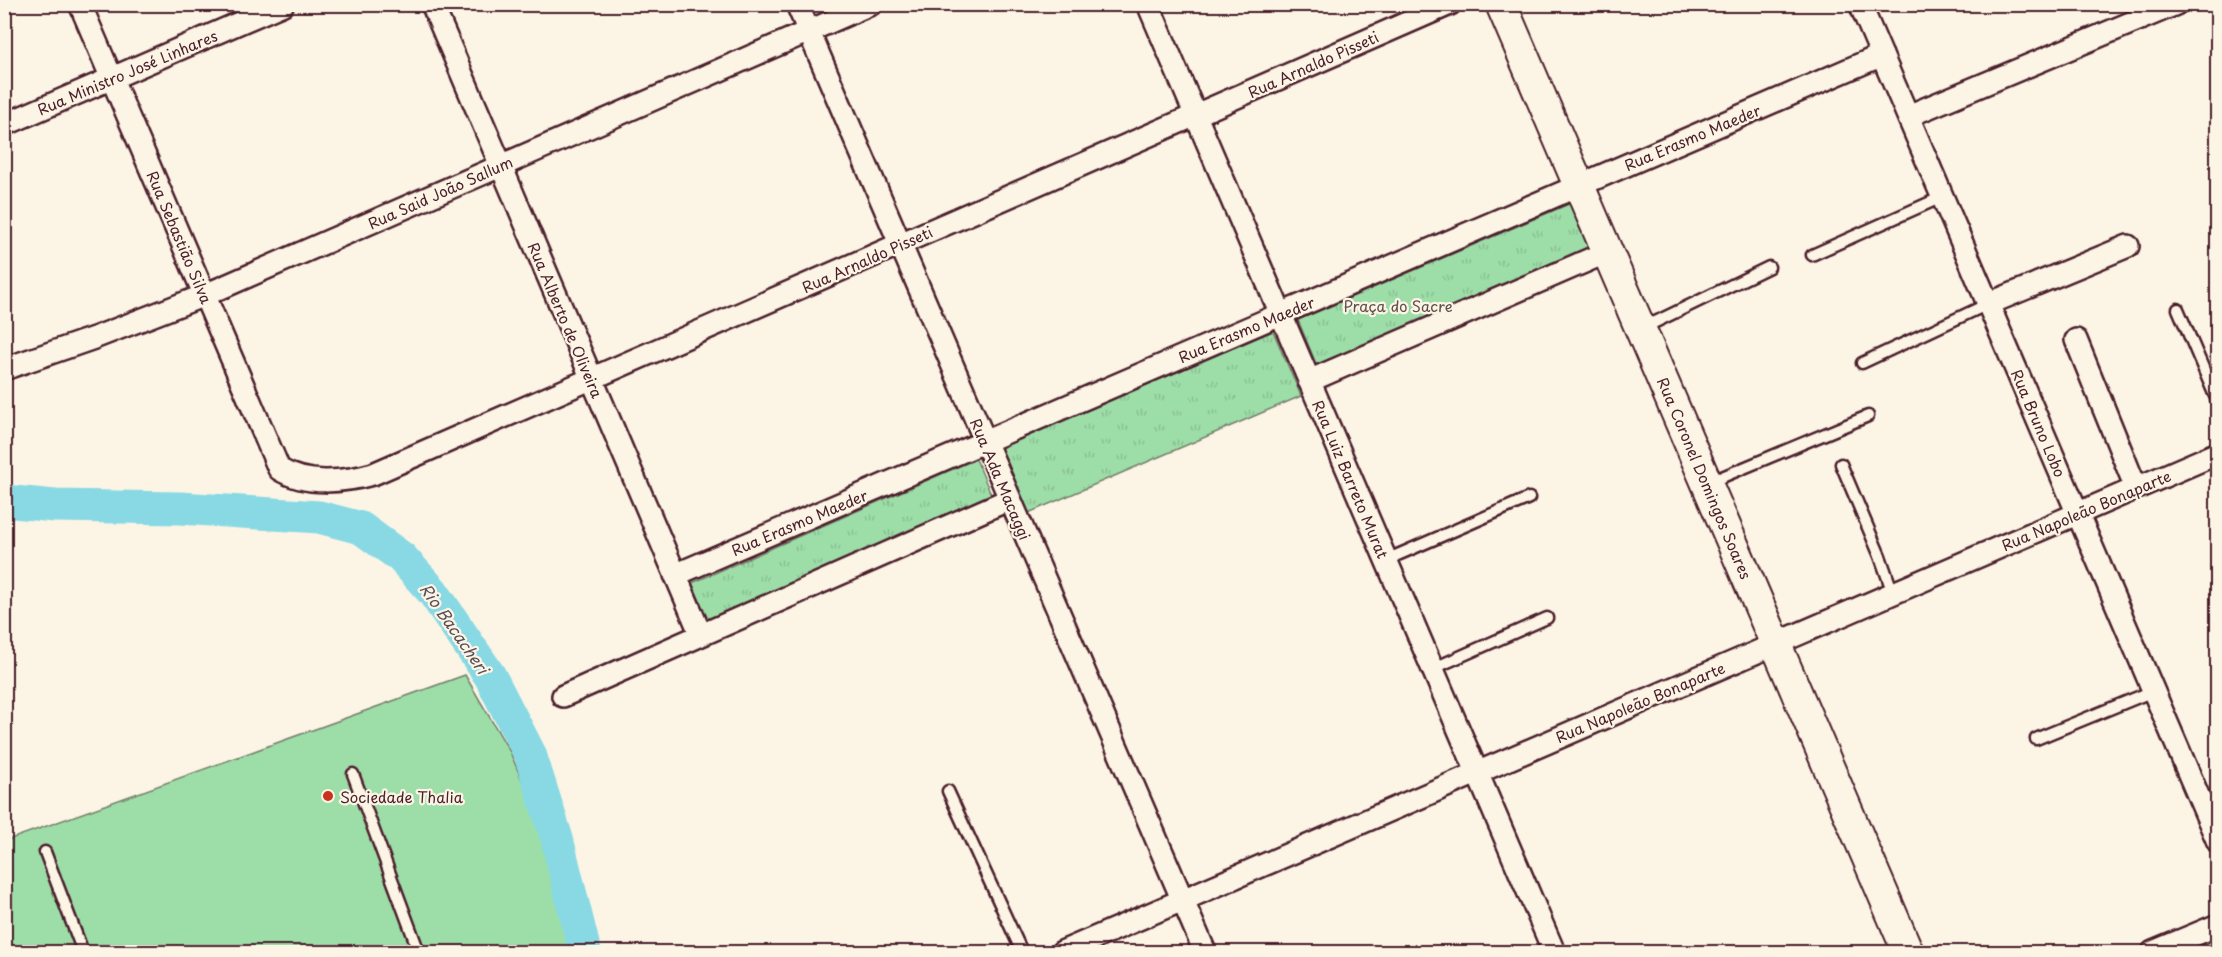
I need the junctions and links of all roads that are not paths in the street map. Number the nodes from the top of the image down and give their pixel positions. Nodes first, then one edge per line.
1 (80, 4) edge
2 (283, 4) edge
3 (432, 4) edge
4 (797, 4) edge
5 (870, 4) edge
6 (1148, 4) edge
7 (1450, 4) edge
8 (1501, 4) edge
9 (1860, 4) edge
10 (2176, 4) edge
11 (809, 32) junction
12 (1882, 55) junction
13 (112, 79) junction
14 (1195, 116) junction
15 (1908, 116) junction
16 (4, 125) edge
17 (501, 166) junction
18 (1579, 186) junction
19 (1942, 196) junction
20 (900, 244) junction
21 (2128, 246) dead end
22 (1607, 252) junction
23 (1812, 255) dead end
24 (1769, 267) dead end
25 (205, 295) junction
26 (1988, 304) junction
27 (2178, 309) dead end
28 (1281, 314) junction
29 (1640, 329) junction
30 (2076, 339) dead end
31 (1862, 363) dead end
32 (4, 369) edge
33 (591, 379) junction
34 (1309, 381) junction
35 (2217, 403) edge
36 (1868, 416) dead end
37 (985, 442) junction
38 (2217, 453) edge
39 (1840, 464) dead end
40 (279, 469) joint
41 (1707, 483) junction
42 (2136, 488) junction
43 (1529, 498) dead end
44 (1010, 499) junction
45 (2077, 513) junction
46 (1386, 560) junction
47 (675, 575) junction
48 (1893, 593) junction
49 (1547, 618) dead end
50 (701, 635) junction
51 (1775, 644) junction
52 (1432, 669) junction
53 (2153, 691) junction
54 (563, 696) dead end
55 (2036, 739) dead end
56 (1477, 773) junction
57 (353, 774) dead end
58 (948, 790) dead end
59 (2217, 842) edge
60 (45, 852) dead end
61 (1182, 901) junction
62 (2217, 925) edge
63 (1087, 947) edge
64 (83, 952) edge
65 (419, 952) edge
66 (1022, 952) edge
67 (1062, 952) edge
68 (1204, 952) edge
69 (1554, 952) edge
70 (1908, 952) edge
71 (2152, 952) edge

1 - 13 street, Rua Sebastião Silva
2 - 13 street, Rua Ministro José Linhares
3 - 17 street, Rua Alberto de Oliveira
4 - 11 street, Rua Ada Macaggi
5 - 11 street, Rua Said João Sallum
6 - 14 street, Rua Luiz Barreto Murat
7 - 14 street, Rua Arnaldo Pisseti
8 - 18 street, Rua Coronel Domingos Soares
9 - 12 street, Rua Bruno Lobo
10 - 15 street
11 - 17 street, Rua Said João Sallum
11 - 20 street, Rua Ada Macaggi
12 - 15 street, Rua Bruno Lobo
12 - 18 street, Rua Erasmo Maeder
13 - 16 street, Rua Ministro José Linhares
13 - 25 street, Rua Sebastião Silva
14 - 20 street, Rua Arnaldo Pisseti
14 - 28 street, Rua Luiz Barreto Murat
15 - 19 street, Rua Bruno Lobo
17 - 25 street, Rua Said João Sallum
17 - 33 street, Rua Alberto de Oliveira
18 - 22 street, Rua Coronel Domingos Soares
18 - 28 street, Rua Erasmo Maeder
19 - 23 lane
19 - 26 street, Rua Bruno Lobo
20 - 33 street, Rua Arnaldo Pisseti
20 - 37 street, Rua Ada Macaggi
21 - 26 street
22 - 29 street, Rua Coronel Domingos Soares
22 - 34 street
24 - 29 lane
25 - 32 street, Rua Said João Sallum
25 - 40 street, Rua Sebastião Silva
26 - 31 lane
26 - 45 street, Rua Bruno Lobo
27 - 35 lane
28 - 34 street, Rua Luiz Barreto Murat
28 - 37 street, Rua Erasmo Maeder
29 - 41 street, Rua Coronel Domingos Soares
30 - 42 street
33 - 40 street, Rua Arnaldo Pisseti
33 - 47 street, Rua Alberto de Oliveira
34 - 46 street, Rua Luiz Barreto Murat
36 - 41 lane
37 - 44 street, Rua Ada Macaggi
37 - 47 street, Rua Erasmo Maeder
38 - 42 street, Rua Napoleão Bonaparte
39 - 48 lane
41 - 51 street, Rua Coronel Domingos Soares
42 - 45 street, Rua Napoleão Bonaparte
43 - 46 lane
44 - 50 street
44 - 61 street, Rua Ada Macaggi
45 - 48 street, Rua Napoleão Bonaparte
45 - 53 street, Rua Bruno Lobo
46 - 52 street, Rua Luiz Barreto Murat
47 - 50 street, Rua Alberto de Oliveira
48 - 51 street, Rua Napoleão Bonaparte
49 - 52 lane
50 - 54 street
51 - 56 street, Rua Napoleão Bonaparte
51 - 70 street, Rua Coronel Domingos Soares
52 - 56 street, Rua Luiz Barreto Murat
53 - 55 lane
53 - 59 street, Rua Bruno Lobo
56 - 61 street, Rua Napoleão Bonaparte
56 - 69 street, Rua Luiz Barreto Murat
57 - 65 lane
58 - 66 lane
60 - 64 lane
61 - 63 street, Rua Napoleão Bonaparte
61 - 68 street, Rua Ada Macaggi
62 - 71 street
63 - 67 street, Rua Napoleão Bonaparte

